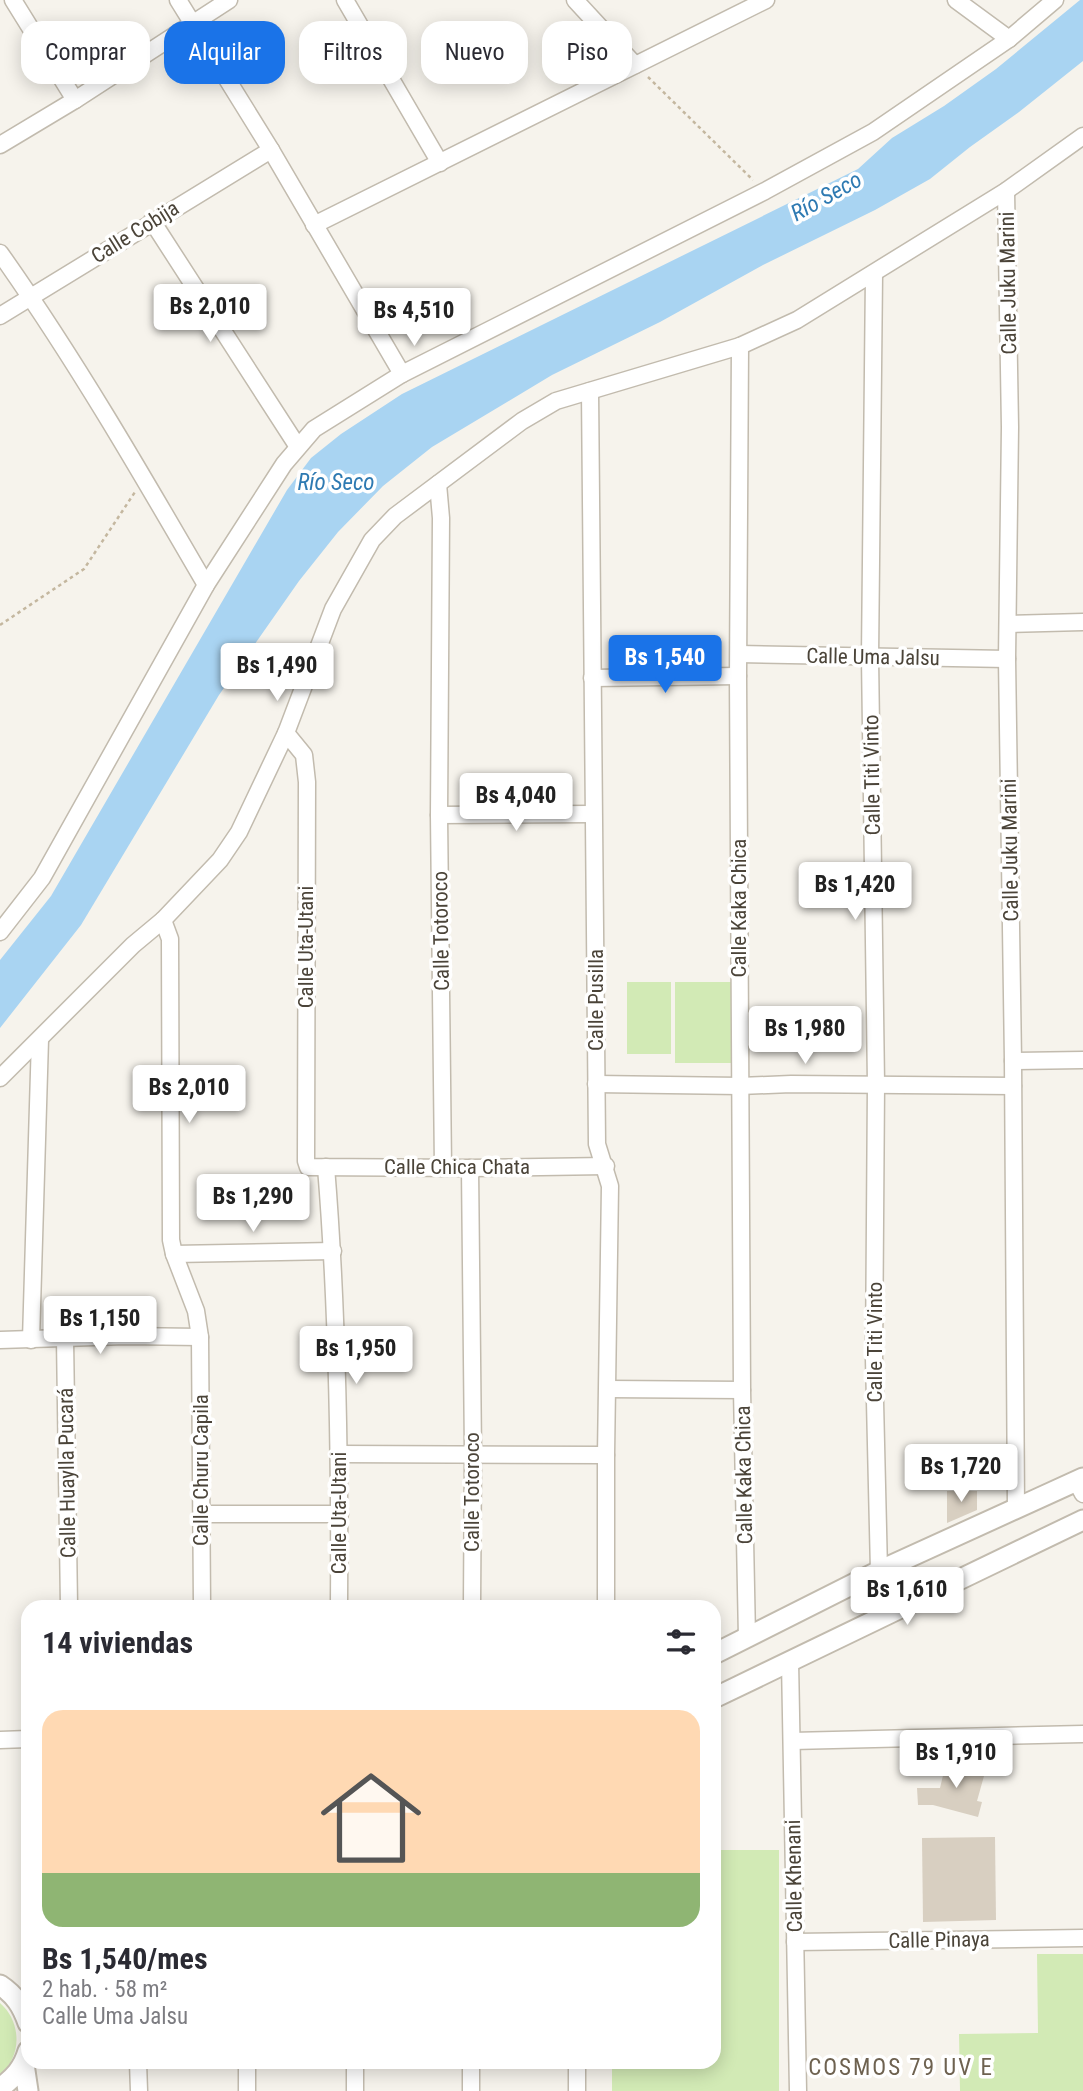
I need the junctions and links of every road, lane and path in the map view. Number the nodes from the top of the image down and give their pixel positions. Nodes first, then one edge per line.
1 (13, 0) edge
2 (178, 0) edge
3 (229, 0) edge
4 (345, 0) edge
5 (575, 0) edge
6 (766, 0) edge
7 (956, 0) edge
8 (1055, 0) edge
9 (191, 21) edge
10 (195, 21) edge
11 (1009, 39) junction
12 (164, 41) edge
13 (635, 65) junction
14 (230, 84) edge
15 (75, 100) junction
16 (1083, 136) edge
17 (0, 145) edge
18 (271, 150) junction
19 (440, 163) junction
20 (765, 191) junction
21 (1006, 191) junction
22 (152, 221) junction
23 (314, 225) junction
24 (0, 253) edge
25 (874, 274) junction
26 (31, 297) junction
27 (0, 316) edge
28 (740, 346) junction
29 (402, 374) junction
30 (590, 391) junction
31 (298, 447) junction
32 (143, 476) junction
33 (438, 484) junction
34 (206, 585) junction
35 (1083, 622) edge
36 (1008, 624) junction
37 (0, 625) edge
38 (739, 654) junction
39 (870, 657) junction
40 (1007, 659) junction
41 (738, 676) junction
42 (592, 678) junction
43 (286, 733) junction
44 (593, 814) junction
45 (439, 815) junction
46 (163, 920) junction
47 (0, 932) edge
48 (40, 1039) junction
49 (1083, 1060) edge
50 (1013, 1061) junction
51 (0, 1078) edge
52 (596, 1084) junction
53 (876, 1084) junction
54 (740, 1086) junction
55 (1013, 1086) junction
56 (606, 1166) junction
57 (308, 1167) joint
58 (326, 1167) junction
59 (443, 1168) junction
60 (470, 1168) junction
61 (333, 1251) junction
62 (174, 1254) junction
63 (200, 1337) junction
64 (65, 1339) junction
65 (0, 1340) edge
66 (31, 1340) junction
67 (608, 1390) junction
68 (742, 1390) junction
69 (473, 1453) junction
70 (339, 1454) junction
71 (606, 1455) junction
72 (1081, 1484) edge
73 (1016, 1509) junction
74 (202, 1514) junction
75 (340, 1514) junction
76 (1083, 1520) edge
77 (879, 1571) junction
78 (69, 1600) edge
79 (202, 1600) edge
80 (339, 1600) edge
81 (472, 1600) edge
82 (606, 1600) edge
83 (747, 1638) junction
84 (721, 1651) edge
85 (790, 1661) junction
86 (721, 1695) edge
87 (1083, 1734) edge
88 (21, 1739) edge
89 (0, 1740) edge
90 (792, 1741) junction
91 (1083, 1938) edge
92 (795, 1942) junction
93 (21, 2065) edge
94 (27, 2069) edge
95 (138, 2069) edge
96 (247, 2069) edge
97 (355, 2069) edge
98 (471, 2069) edge
99 (577, 2069) edge
100 (0, 2088) edge
101 (28, 2091) edge
102 (139, 2091) edge
103 (247, 2091) edge
104 (355, 2091) edge
105 (471, 2091) edge
106 (577, 2091) edge
107 (798, 2091) edge

1 - 15 street
2 - 9 street
3 - 10 street
4 - 19 street
5 - 13 street
6 - 13 street
7 - 11 street
8 - 11 street
11 - 20 street
12 - 15 street
13 - 19 street
13 - 20 path
14 - 18 street
15 - 17 street
16 - 21 street
18 - 22 street, Calle Cobija
18 - 23 street
19 - 23 street
20 - 29 street
21 - 25 street
21 - 36 street, Calle Juku Marini
22 - 26 street, Calle Cobija
22 - 31 street
23 - 29 street
24 - 26 street
25 - 28 street
25 - 39 street, Calle Titi Vinto
26 - 27 street, Calle Cobija
26 - 32 street
28 - 30 street
28 - 38 street, Calle Kaka Chica
29 - 31 street
30 - 33 street
30 - 42 street, Calle Pusilla
31 - 34 street
32 - 34 street
32 - 37 path
33 - 43 street
33 - 45 street, Calle Totoroco
34 - 47 street
35 - 36 street
36 - 40 street, Calle Juku Marini
38 - 39 street, Calle Uma Jalsu
38 - 41 street, Calle Kaka Chica
39 - 40 street, Calle Uma Jalsu
39 - 53 street, Calle Titi Vinto
40 - 50 street, Calle Juku Marini
41 - 42 street
41 - 54 street, Calle Kaka Chica
42 - 44 street, Calle Pusilla
43 - 46 street
43 - 57 street, Calle Uta-Utani
44 - 45 street
44 - 52 street, Calle Pusilla
45 - 59 street, Calle Totoroco
46 - 48 street
46 - 62 street, Calle Churu Capila
48 - 51 street
48 - 66 street
49 - 50 street
50 - 55 street, Calle Juku Marini
52 - 54 street
52 - 56 street, Calle Pusilla
53 - 54 street
53 - 55 street
53 - 77 street, Calle Titi Vinto
54 - 68 street, Calle Kaka Chica
55 - 73 street, Calle Juku Marini
56 - 60 street, Calle Chica Chata
56 - 67 street, Calle Pusilla
57 - 58 street, Calle Chica Chata
58 - 59 street, Calle Chica Chata
58 - 61 street, Calle Uta-Utani
59 - 60 street, Calle Chica Chata
60 - 69 street, Calle Totoroco
61 - 62 street
61 - 70 street, Calle Uta-Utani
62 - 63 street, Calle Churu Capila
63 - 64 street
63 - 74 street, Calle Churu Capila
64 - 66 street
64 - 78 street, Calle Huaylla Pucará
65 - 66 street
67 - 68 street
67 - 71 street, Calle Pusilla
68 - 83 street, Calle Kaka Chica
69 - 70 street
69 - 71 street
69 - 81 street, Calle Totoroco
70 - 75 street, Calle Uta-Utani
71 - 82 street, Calle Pusilla
72 - 73 street
73 - 77 street
74 - 75 street
74 - 79 street, Calle Churu Capila
75 - 80 street, Calle Uta-Utani
76 - 85 street
77 - 83 street
83 - 84 street
85 - 86 street
85 - 90 street, Calle Khenani
87 - 90 street
88 - 89 street
90 - 92 street, Calle Khenani
91 - 92 street, Calle Pinaya
92 - 107 street, Calle Khenani
93 - 100 street
94 - 101 street
95 - 102 street
96 - 103 street
97 - 104 street
98 - 105 street
99 - 106 street

